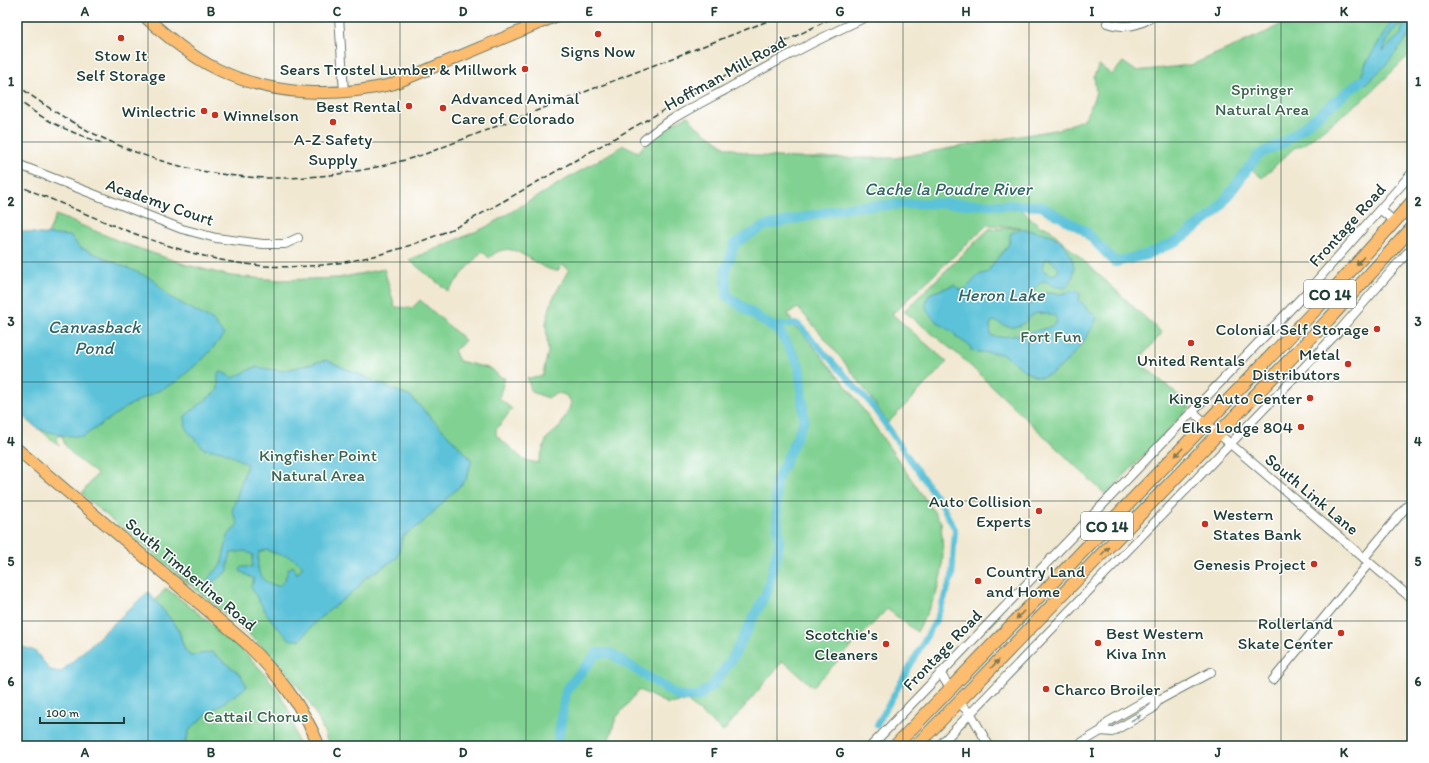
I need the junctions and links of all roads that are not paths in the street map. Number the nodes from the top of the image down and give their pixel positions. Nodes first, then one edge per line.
1 (145, 17) edge
2 (339, 17) edge
3 (523, 17) edge
4 (554, 17) edge
5 (866, 17) edge
6 (1152, 17) edge
7 (1106, 23) dead end
8 (528, 28) junction
9 (344, 92) junction
10 (644, 140) dead end
11 (17, 164) edge
12 (1412, 173) edge
13 (1412, 202) edge
14 (1381, 210) junction
15 (1412, 215) edge
16 (1395, 222) junction
17 (1412, 224) edge
18 (1412, 228) edge
19 (298, 238) dead end
20 (1412, 251) edge
21 (1317, 331) junction
22 (1193, 412) junction
23 (1206, 424) junction
24 (1218, 434) junction
25 (1230, 444) junction
26 (17, 449) edge
27 (1412, 500) edge
28 (1367, 560) junction
29 (1412, 599) edge
30 (1008, 629) junction
31 (1211, 672) dead end
32 (940, 673) junction
33 (1273, 680) dead end
34 (950, 688) junction
35 (958, 702) junction
36 (970, 714) junction
37 (319, 746) edge
38 (871, 746) edge
39 (895, 746) edge
40 (903, 746) edge
41 (916, 746) edge
42 (939, 746) edge
43 (988, 746) edge
44 (1076, 746) edge

1 - 9 main road
2 - 9 street
3 - 8 street
4 - 8 main road
5 - 10 street, Hoffman Mill Road
6 - 7 street
8 - 9 main road
11 - 19 street, Academy Court
12 - 14 street, Frontage Road
13 - 16 highway, CO 14
14 - 16 street
14 - 22 street, Frontage Road
15 - 17 highway
16 - 21 highway
16 -> 23 highway, CO 14
18 - 21 highway, CO 14
20 - 25 street
21 - 24 highway, CO 14
22 - 23 street, South Link Lane
22 - 32 street, Frontage Road
23 - 24 street, South Link Lane
23 -> 30 highway, CO 14
24 - 25 street, South Link Lane
35 -> 24 highway, CO 14
25 - 28 street, South Link Lane
25 - 36 street
26 - 37 main road, South Timberline Road
27 - 28 street
28 - 29 street, South Link Lane
28 - 33 street
30 - 34 highway, CO 14
30 - 35 highway
31 - 44 street
32 - 34 street
32 - 38 street, Frontage Road
34 - 39 highway, CO 14
35 - 36 street
35 - 40 highway
35 - 41 highway, CO 14
36 - 42 street
36 - 43 street

